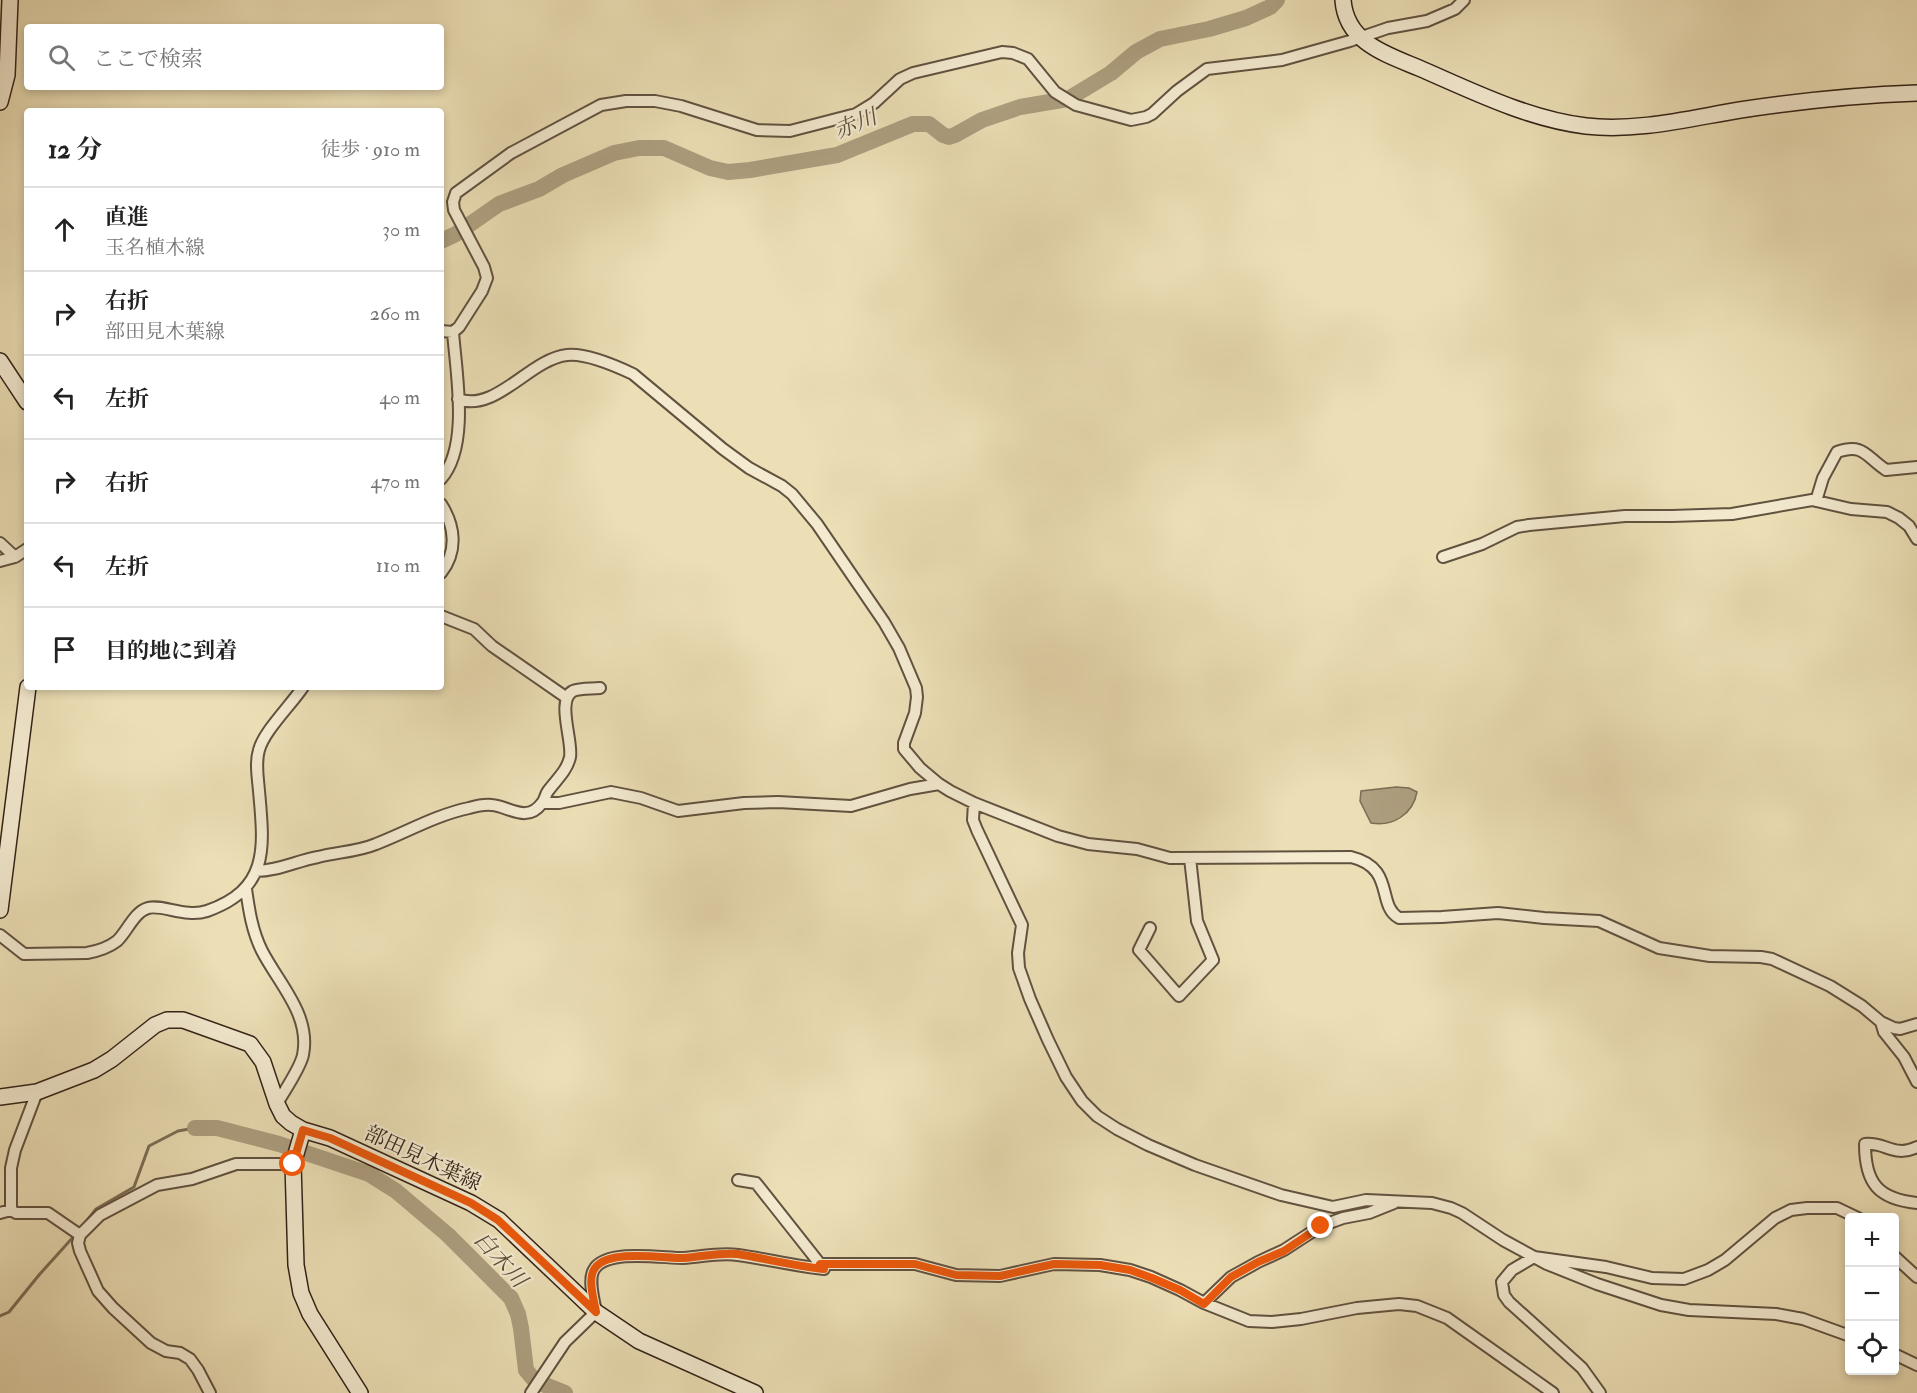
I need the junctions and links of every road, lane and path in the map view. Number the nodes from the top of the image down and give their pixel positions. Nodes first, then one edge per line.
1 (10, 0) edge
2 (1343, 0) edge
3 (1464, 0) edge
4 (1361, 38) junction
5 (1917, 93) edge
6 (0, 102) edge
7 (444, 331) edge
8 (453, 332) junction
9 (0, 361) edge
10 (24, 397) edge
11 (458, 399) junction
12 (1917, 467) edge
13 (444, 475) edge
14 (1816, 501) junction
15 (444, 508) edge
16 (1917, 539) edge
17 (0, 543) edge
18 (24, 551) edge
19 (15, 557) junction
20 (1443, 557) dead end
21 (0, 561) edge
22 (444, 566) edge
23 (444, 617) edge
24 (600, 688) dead end
25 (28, 690) edge
26 (301, 690) edge
27 (567, 698) junction
28 (939, 784) junction
29 (542, 803) junction
30 (974, 803) junction
31 (1190, 858) junction
32 (256, 871) junction
33 (246, 889) junction
34 (0, 910) edge
35 (1150, 928) dead end
36 (0, 935) edge
37 (1881, 1022) junction
38 (1917, 1024) edge
39 (1917, 1082) edge
40 (37, 1092) junction
41 (0, 1097) edge
42 (277, 1104) junction
43 (1917, 1147) edge
44 (298, 1149) junction
45 (738, 1180) dead end
46 (1397, 1201) junction
47 (1917, 1203) edge
48 (11, 1210) junction
49 (0, 1213) edge
50 (1848, 1213) edge
51 (76, 1232) junction
52 (1534, 1257) junction
53 (1899, 1260) edge
54 (820, 1264) junction
55 (1917, 1276) edge
56 (1204, 1304) junction
57 (596, 1312) junction
58 (1845, 1333) edge
59 (1899, 1356) edge
60 (1917, 1365) edge
61 (210, 1393) edge
62 (360, 1393) edge
63 (531, 1393) edge
64 (755, 1393) edge
65 (1553, 1393) edge
66 (1600, 1393) edge

1 - 6 main road
2 - 4 main road
3 - 4 street
4 - 5 main road
4 - 8 street
7 - 8 street
8 - 11 street
9 - 10 main road
11 - 13 street
11 - 28 street
12 - 14 street
14 - 16 street
14 - 20 street
15 - 22 street
17 - 19 street
18 - 19 street
19 - 21 street
23 - 27 street
24 - 27 street
25 - 34 main road
26 - 32 street
27 - 29 street
28 - 29 street
28 - 30 street
29 - 32 street
30 - 31 street
30 - 46 street
31 - 35 street
31 - 37 street
32 - 33 street
33 - 36 street
33 - 42 street
37 - 38 street
37 - 39 street
40 - 41 main road
40 - 42 main road
40 - 48 street
42 - 44 main road
43 - 47 street
44 - 51 street
44 - 57 main road, 部田見木葉線
44 - 62 main road
45 - 54 street
46 - 52 street
46 - 56 street
48 - 49 street
48 - 51 street
50 - 52 street
51 - 61 street
52 - 58 street
52 - 66 street
53 - 55 street
54 - 56 street
54 - 57 street
56 - 65 street
57 - 63 street
57 - 64 main road, 部田見木葉線
59 - 60 street

